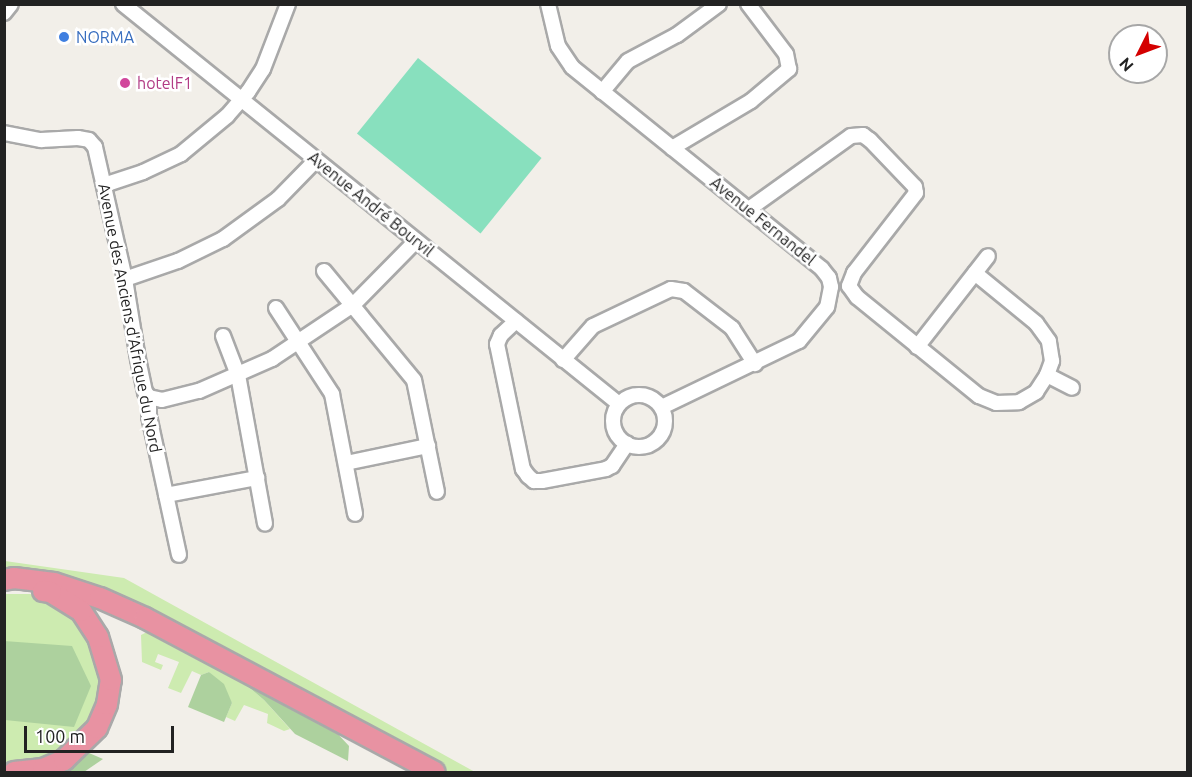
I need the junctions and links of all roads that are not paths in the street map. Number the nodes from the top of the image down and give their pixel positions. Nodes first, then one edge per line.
1 (11, 4) edge
2 (123, 4) edge
3 (288, 4) edge
4 (548, 4) edge
5 (719, 4) edge
6 (748, 4) edge
7 (4, 13) edge
8 (602, 92) junction
9 (242, 100) junction
10 (4, 133) edge
11 (672, 148) junction
12 (316, 160) junction
13 (104, 185) junction
14 (749, 209) junction
15 (416, 241) junction
16 (988, 256) dead end
17 (324, 271) dead end
18 (975, 273) junction
19 (126, 279) junction
20 (849, 286) junction
21 (831, 287) junction
22 (353, 305) junction
23 (276, 308) dead end
24 (516, 321) junction
25 (223, 336) dead end
26 (300, 344) junction
27 (917, 347) junction
28 (563, 360) junction
29 (755, 364) junction
30 (238, 375) junction
31 (1047, 375) junction
32 (1072, 388) dead end
33 (149, 397) junction
34 (619, 404) junction
35 (662, 407) junction
36 (627, 444) junction
37 (428, 446) junction
38 (346, 463) junction
39 (257, 478) junction
40 (437, 492) dead end
41 (166, 495) junction
42 (355, 514) dead end
43 (265, 524) dead end
44 (179, 555) dead end
45 (4, 580) edge
46 (4, 588) edge
47 (14, 772) edge
48 (435, 772) edge

1 - 7 street
2 - 9 street, Avenue André Bourvil
3 - 9 street
4 - 8 street, Avenue Fernandel
5 - 8 street
6 - 11 street
8 - 11 street, Avenue Fernandel
9 - 12 street, Avenue André Bourvil
9 - 13 street
10 - 13 street, Avenue des Anciens d'Afrique du Nord
11 - 14 street, Avenue Fernandel
12 - 15 street, Avenue André Bourvil
12 - 19 street
13 - 19 street, Avenue des Anciens d'Afrique du Nord
14 - 20 street
14 - 21 street, Avenue Fernandel
15 - 22 street
15 - 24 street, Avenue André Bourvil
16 - 18 street
17 - 22 street
18 - 27 street
18 - 31 street
19 - 33 street, Avenue des Anciens d'Afrique du Nord
20 - 21 street
20 - 27 street
21 - 29 street
22 - 26 street
22 - 37 street
23 - 26 street
24 - 28 street, Avenue André Bourvil
24 - 36 street
25 - 30 street
26 - 30 street
26 - 38 street
27 - 31 street
28 - 29 street
28 - 34 street, Avenue André Bourvil
29 - 35 street
30 - 33 street
30 - 39 street
31 - 32 street
33 - 41 street, Avenue des Anciens d'Afrique du Nord
34 - 35 street
34 - 36 street
35 - 36 street
37 - 38 street
37 - 40 street
38 - 42 street
39 - 41 street
39 - 43 street
41 - 44 street, Avenue des Anciens d'Afrique du Nord
45 - 48 highway
46 - 47 highway

